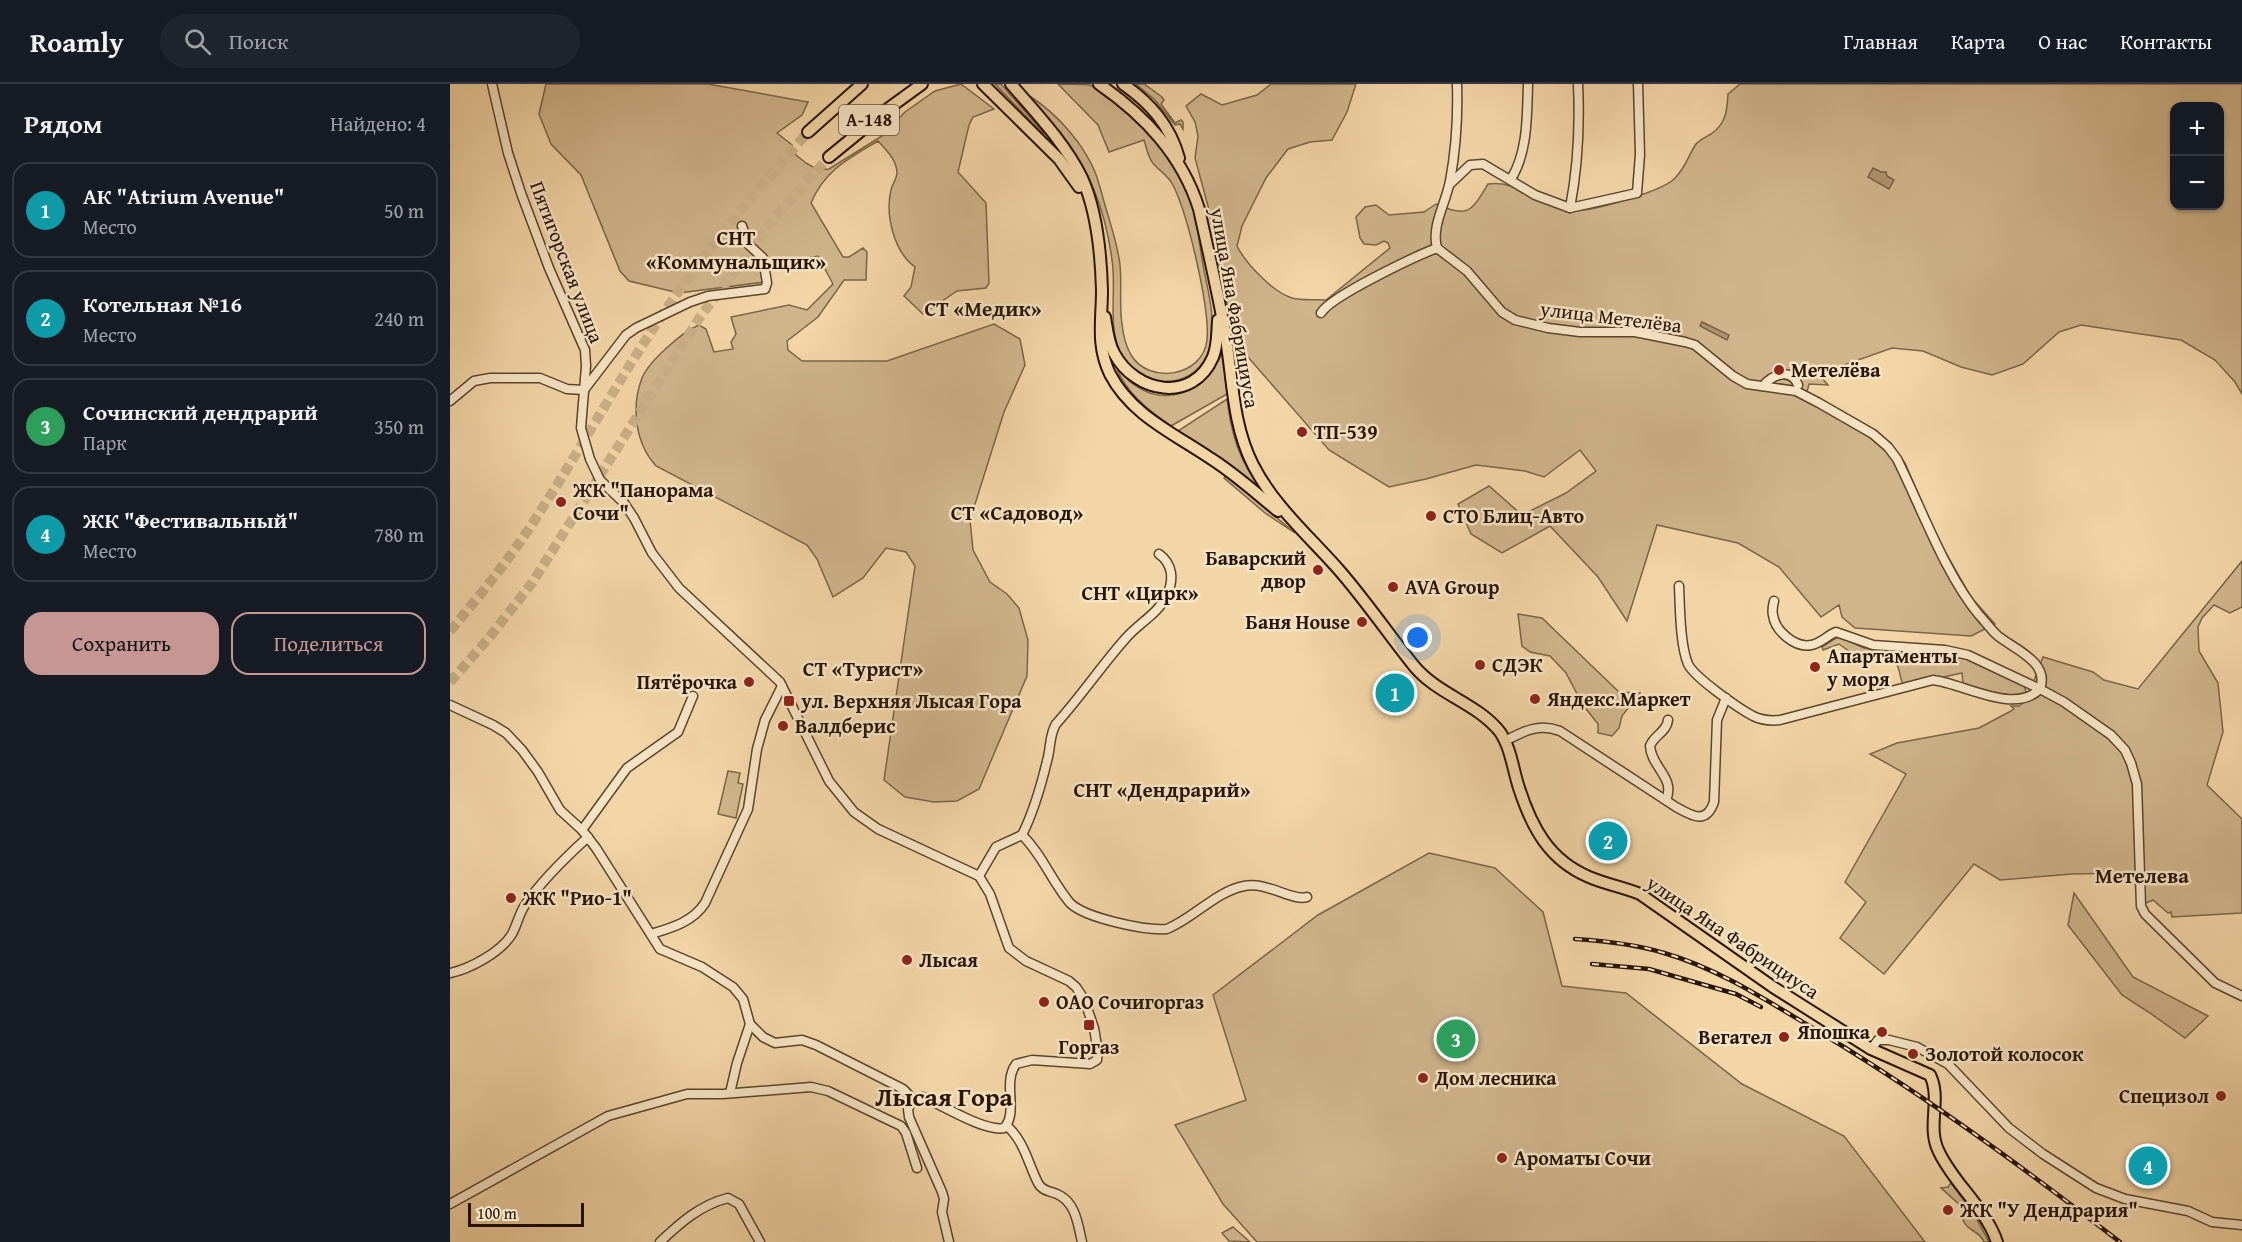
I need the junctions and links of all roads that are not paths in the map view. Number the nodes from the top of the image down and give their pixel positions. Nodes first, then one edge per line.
1 (492, 84) edge
2 (853, 84) edge
3 (862, 84) edge
4 (911, 84) edge
5 (922, 84) edge
6 (983, 84) edge
7 (1011, 84) edge
8 (1099, 84) edge
9 (1123, 84) edge
10 (1457, 84) edge
11 (1528, 84) edge
12 (1578, 84) edge
13 (1638, 84) edge
14 (1183, 169) junction
15 (1511, 179) junction
16 (1450, 184) junction
17 (1570, 208) junction
18 (1094, 221) junction
19 (742, 226) dead end
20 (1437, 248) junction
21 (1102, 290) junction
22 (1219, 299) junction
23 (1321, 313) dead end
24 (1763, 386) junction
25 (1797, 388) junction
26 (584, 390) junction
27 (450, 401) edge
28 (1295, 524) junction
29 (1159, 554) dead end
30 (1679, 586) dead end
31 (1774, 601) dead end
32 (782, 686) junction
33 (2040, 689) junction
34 (693, 696) dead end
35 (1726, 698) junction
36 (450, 705) edge
37 (1668, 720) dead end
38 (1505, 741) junction
39 (1666, 800) junction
40 (585, 833) junction
41 (1022, 834) junction
42 (979, 876) junction
43 (1307, 897) dead end
44 (651, 934) junction
45 (450, 973) edge
46 (2242, 996) edge
47 (750, 1024) junction
48 (1871, 1049) junction
49 (730, 1094) junction
50 (913, 1099) junction
51 (1007, 1126) junction
52 (917, 1168) dead end
53 (450, 1204) edge
54 (2242, 1225) edge
55 (660, 1242) edge
56 (760, 1242) edge
57 (949, 1242) edge
58 (1082, 1242) edge
59 (1996, 1242) edge

1 - 26 street, Пятигорская улица
2 - 3 main road, А-148
4 - 5 main road, А-148
6 - 18 main road
7 - 18 main road, улица Яна Фабрициуса
8 - 14 main road, улица Яна Фабрициуса
9 - 14 main road
10 - 16 street
11 - 15 street
12 - 17 street
13 - 17 street
14 - 22 main road, улица Яна Фабрициуса
15 - 16 street
15 - 17 street
16 - 20 street
18 - 21 main road, улица Яна Фабрициуса
19 - 26 street
20 - 23 street
20 - 24 street, улица Метелёва
21 - 22 main road
21 - 28 main road, улица Яна Фабрициуса
22 - 28 main road, улица Яна Фабрициуса
24 - 25 street, улица Метелёва
24 - 25 street
25 - 33 street
26 - 27 street
26 - 32 street, Пятигорская улица
28 - 38 main road, улица Яна Фабрициуса
29 - 41 street
30 - 35 street
31 - 33 street
32 - 42 street, Пятигорская улица
32 - 44 street
33 - 35 street
33 - 46 street
34 - 40 street
35 - 39 street
36 - 40 street
37 - 39 street
38 - 39 street
38 - 48 main road, улица Яна Фабрициуса
40 - 44 street
40 - 45 street
41 - 42 street
41 - 43 street
42 - 51 street
44 - 47 street
47 - 49 street
47 - 50 street
48 - 54 street
48 - 59 main road, улица Яна Фабрициуса
49 - 52 street
49 - 53 street
50 - 51 street
50 - 57 street
51 - 58 street
55 - 56 street

